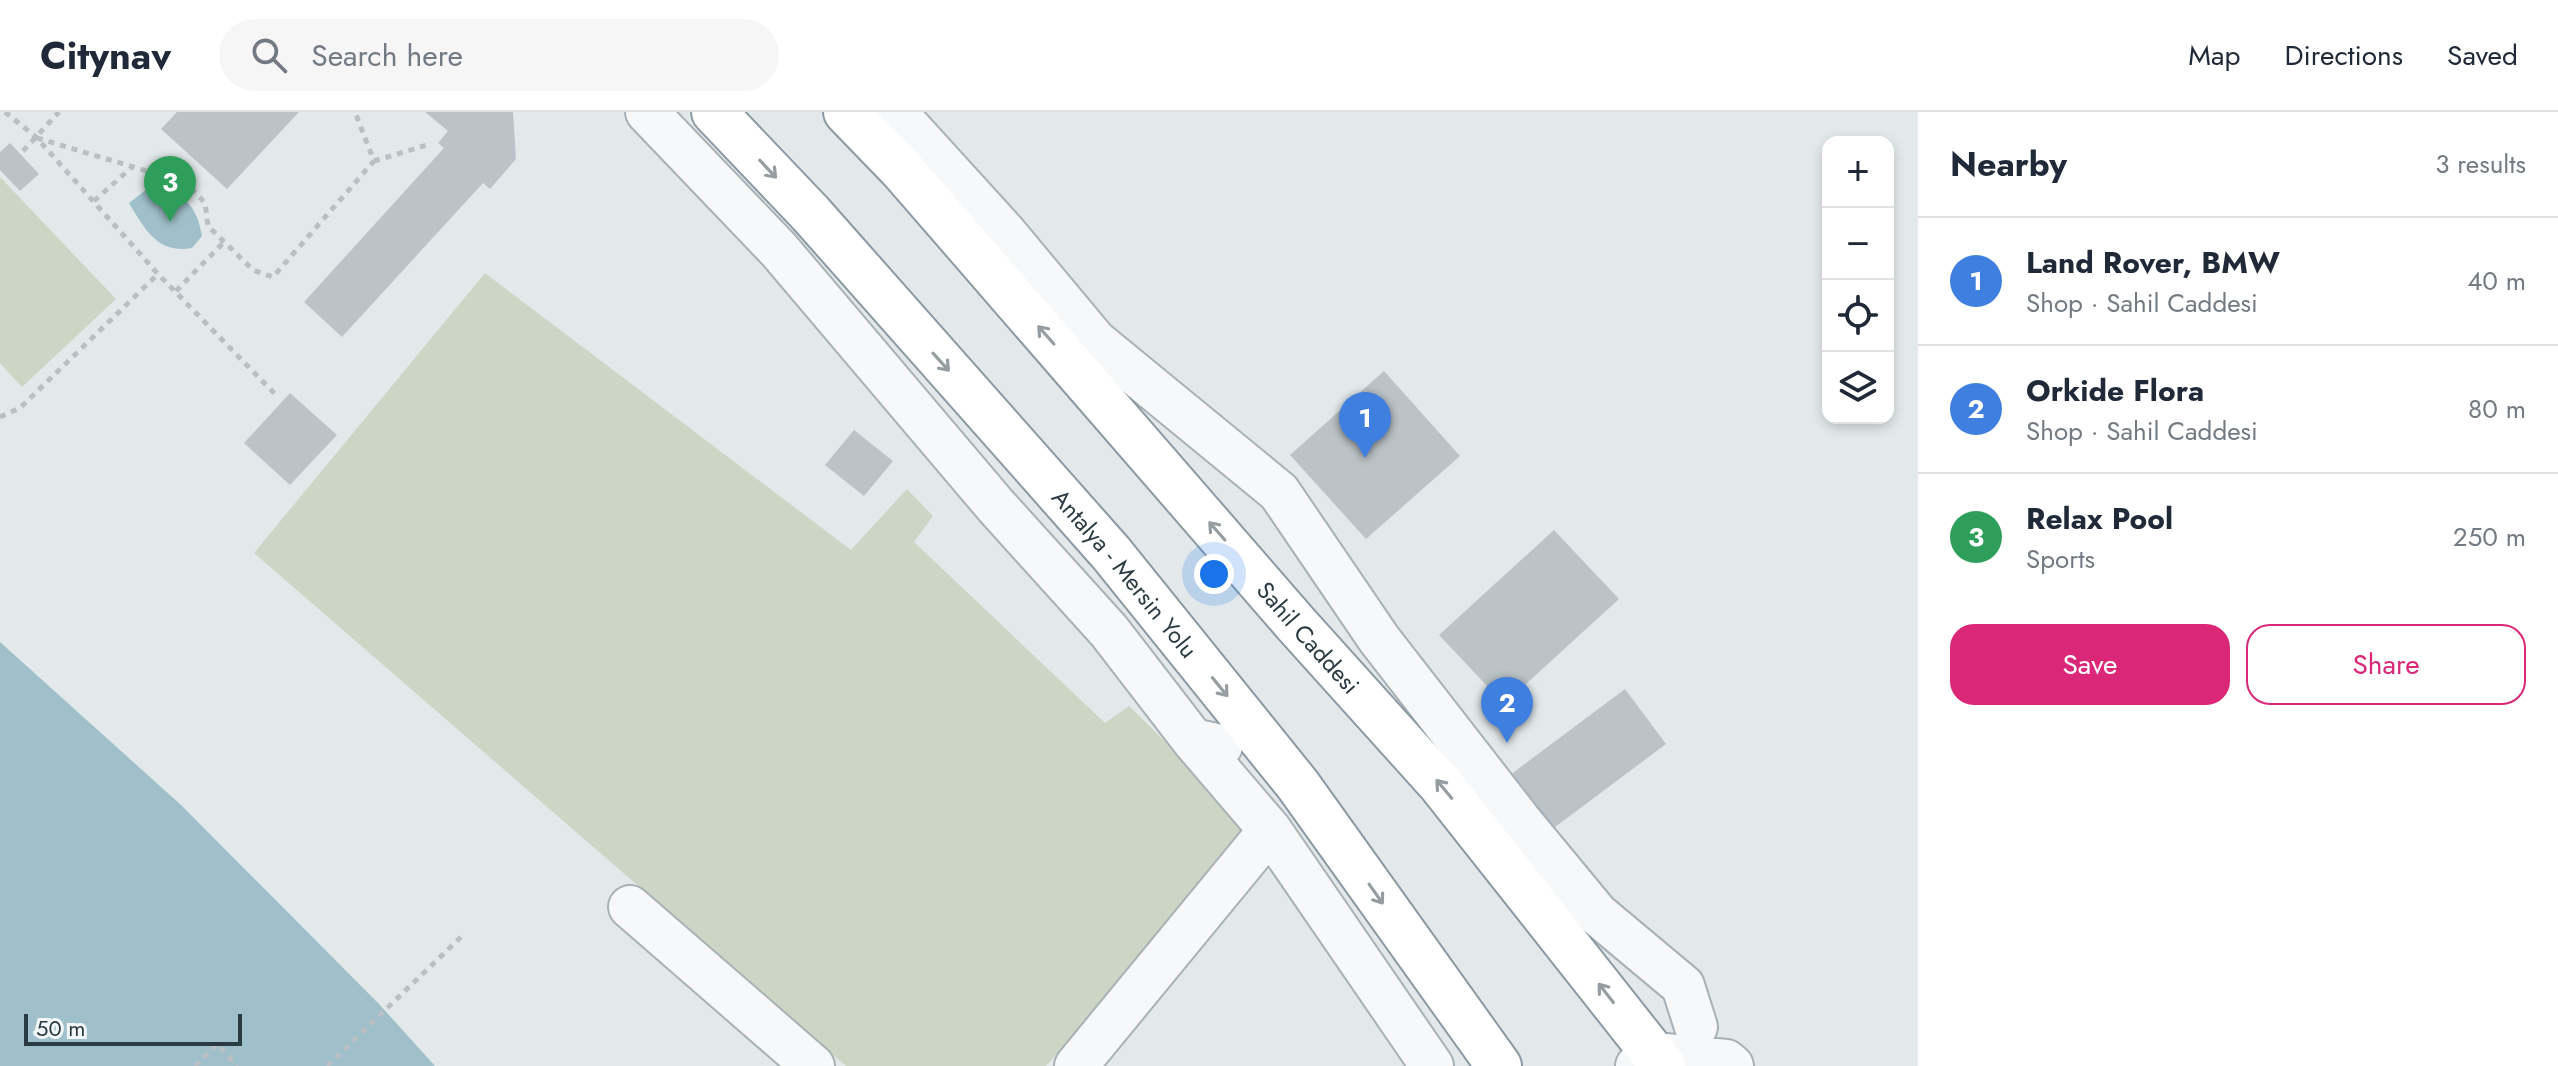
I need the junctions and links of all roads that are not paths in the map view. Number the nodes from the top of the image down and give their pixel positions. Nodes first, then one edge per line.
1 (647, 112) edge
2 (714, 112) edge
3 (846, 112) edge
4 (895, 112) edge
5 (1270, 830) junction
6 (630, 907) dead end
7 (1696, 1027) dead end
8 (1652, 1062) edge
9 (813, 1066) edge
10 (1076, 1066) edge
11 (1432, 1066) edge
12 (1499, 1066) edge
13 (1732, 1066) edge

1 - 5 street
2 -> 12 highway, Antalya - Mersin Yolu
8 -> 3 highway, Sahil Caddesi
4 - 7 street
5 - 10 street
5 - 11 street
6 - 9 street
8 - 13 street

